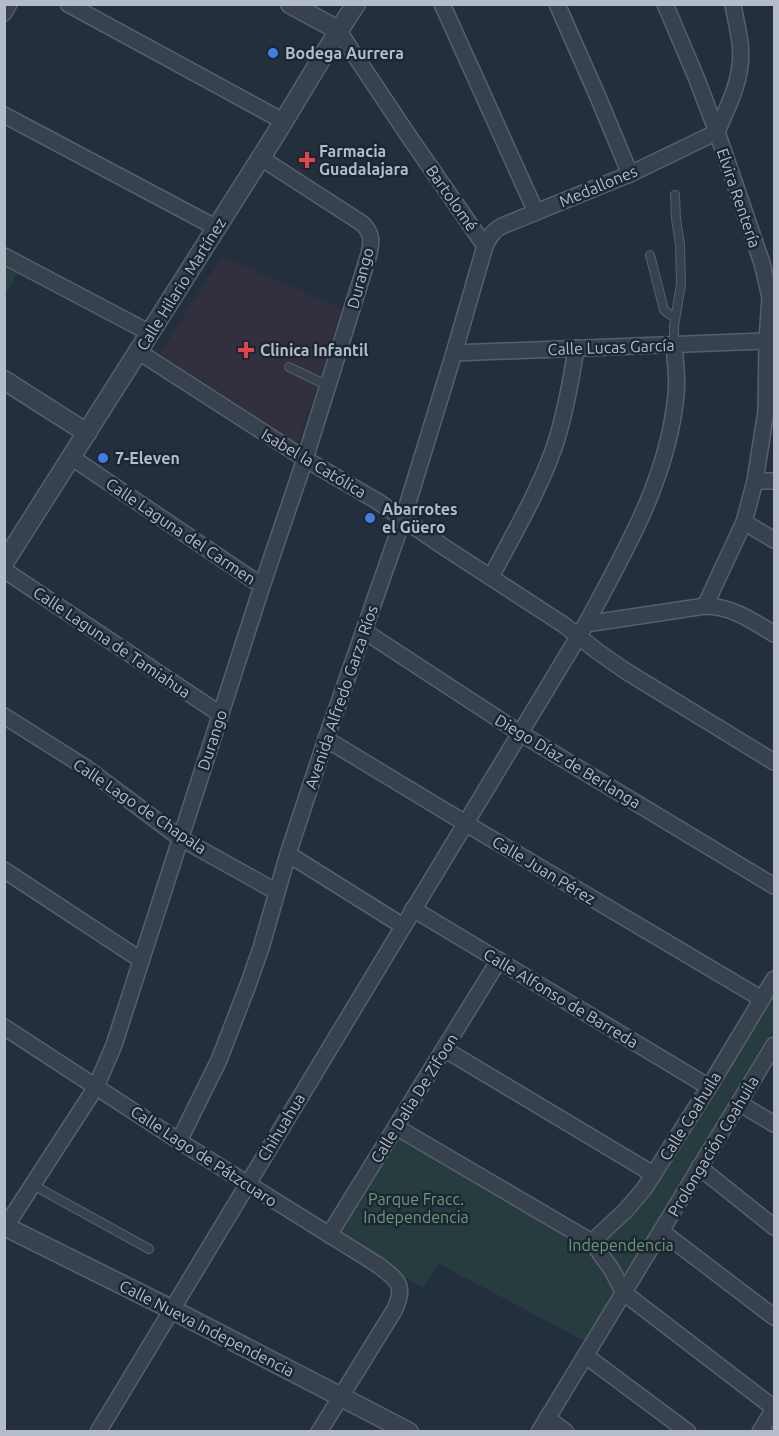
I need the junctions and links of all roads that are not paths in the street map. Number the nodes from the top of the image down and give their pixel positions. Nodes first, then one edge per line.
1 (9, 4) edge
2 (68, 4) edge
3 (290, 4) edge
4 (356, 4) edge
5 (442, 4) edge
6 (557, 4) edge
7 (665, 4) edge
8 (733, 4) edge
9 (4, 13) edge
10 (339, 30) junction
11 (4, 114) edge
12 (283, 121) junction
13 (717, 132) junction
14 (261, 158) junction
15 (630, 174) junction
16 (675, 195) dead end
17 (536, 212) junction
18 (215, 227) junction
19 (485, 246) junction
20 (650, 255) dead end
21 (4, 256) edge
22 (772, 298) edge
23 (675, 317) junction
24 (150, 333) junction
25 (767, 341) junction
26 (674, 344) junction
27 (576, 348) junction
28 (139, 352) junction
29 (454, 353) junction
30 (289, 367) dead end
31 (4, 380) edge
32 (328, 386) junction
33 (87, 433) junction
34 (71, 457) junction
35 (305, 459) junction
36 (755, 481) junction
37 (774, 481) edge
38 (403, 519) junction
39 (744, 522) junction
40 (774, 540) edge
41 (4, 563) edge
42 (4, 570) edge
43 (491, 577) junction
44 (262, 586) junction
45 (705, 606) junction
46 (582, 630) junction
47 (364, 631) junction
48 (774, 634) edge
49 (220, 714) junction
50 (4, 716) edge
51 (520, 733) junction
52 (326, 739) junction
53 (774, 762) edge
54 (465, 823) junction
55 (180, 838) junction
56 (288, 854) junction
57 (4, 870) edge
58 (774, 886) edge
59 (277, 892) junction
60 (414, 909) junction
61 (403, 926) junction
62 (141, 960) junction
63 (499, 960) junction
64 (774, 979) edge
65 (762, 999) junction
66 (4, 1027) edge
67 (774, 1045) edge
68 (444, 1049) junction
69 (96, 1087) junction
70 (709, 1087) junction
71 (739, 1103) junction
72 (774, 1125) edge
73 (396, 1127) junction
74 (179, 1141) junction
75 (699, 1167) junction
76 (653, 1174) junction
77 (247, 1184) junction
78 (33, 1185) junction
79 (5, 1227) edge
80 (774, 1227) edge
81 (662, 1231) junction
82 (329, 1235) junction
83 (592, 1242) junction
84 (148, 1249) dead end
85 (624, 1293) junction
86 (171, 1309) junction
87 (774, 1317) edge
88 (586, 1356) junction
89 (340, 1396) junction
90 (774, 1408) edge
91 (543, 1425) edge
92 (98, 1431) edge
93 (319, 1431) edge
94 (409, 1431) edge
95 (566, 1431) edge
96 (688, 1431) edge
97 (760, 1431) edge

1 - 9 street
2 - 12 street
3 - 10 street
4 - 10 street, Calle Hilario Martínez
5 - 17 street
6 - 15 street
7 - 13 street, Elvira Rentería
8 - 13 street
10 - 12 street, Calle Hilario Martínez
10 - 19 street, Bartolomé
11 - 18 street
12 - 14 street, Calle Hilario Martínez
13 - 15 street, Medallones
13 - 22 street, Elvira Rentería
14 - 18 street, Calle Hilario Martínez
14 - 32 street, Durango
15 - 17 street, Medallones
16 - 23 lane
17 - 19 street, Medallones
18 - 24 street, Calle Hilario Martínez
19 - 29 street, Avenida Alfredo Garza Ríos
20 - 23 lane
21 - 24 street
22 - 25 street, Elvira Rentería
23 - 26 lane
24 - 28 street, Calle Hilario Martínez
25 - 26 street, Calle Lucas García
25 - 36 street, Elvira Rentería
26 - 27 street, Calle Lucas García
26 - 46 street, Chihuahua
27 - 29 street, Calle Lucas García
27 - 43 street
28 - 33 street, Calle Hilario Martínez
28 - 35 street, Isabel la Católica
29 - 38 street, Avenida Alfredo Garza Ríos
30 - 32 lane
31 - 33 street
32 - 35 street, Durango
33 - 34 street, Calle Hilario Martínez
34 - 41 street, Calle Hilario Martínez
34 - 44 street, Calle Laguna del Carmen
35 - 38 street, Isabel la Católica
35 - 44 street, Durango
36 - 37 street
36 - 39 street, Elvira Rentería
38 - 43 street, Isabel la Católica
38 - 47 street, Avenida Alfredo Garza Ríos
39 - 40 street
39 - 45 street, Elvira Rentería
42 - 49 street, Calle Laguna de Tamiahua
43 - 46 street, Isabel la Católica
44 - 49 street, Durango
45 - 46 street
45 - 48 street
46 - 51 street, Chihuahua
46 - 53 street, Isabel la Católica
47 - 51 street, Diego Díaz de Berlanga
47 - 52 street, Avenida Alfredo Garza Ríos
49 - 55 street, Durango
50 - 55 street, Calle Lago de Chapala
51 - 54 street, Chihuahua
51 - 58 street, Diego Díaz de Berlanga
52 - 54 street, Calle Juan Pérez
52 - 56 street, Avenida Alfredo Garza Ríos
54 - 60 street, Chihuahua
54 - 65 street, Calle Juan Pérez
55 - 59 street, Calle Lago de Chapala
55 - 62 street, Durango
56 - 59 street, Avenida Alfredo Garza Ríos
56 - 61 street
57 - 62 street
59 - 74 street, Avenida Alfredo Garza Ríos
60 - 61 street, Chihuahua
60 - 63 street, Calle Alfonso de Barreda
61 - 77 street, Chihuahua
62 - 69 street, Durango
63 - 68 street, Calle Dalia De Zifoon
63 - 70 street, Calle Alfonso de Barreda
64 - 65 street, Calle Coahuila
65 - 70 street, Calle Coahuila
66 - 69 street, Calle Lago de Pátzcuaro
67 - 71 street, Prolongación Coahuila
68 - 73 street, Calle Dalia De Zifoon
68 - 76 street
69 - 74 street, Calle Lago de Pátzcuaro
69 - 78 street, Durango
70 - 76 street, Calle Coahuila
71 - 72 street
71 - 75 street, Prolongación Coahuila
73 - 82 street, Calle Dalia De Zifoon
73 - 83 street
74 - 77 street, Calle Lago de Pátzcuaro
75 - 80 street
75 - 81 street, Prolongación Coahuila
76 - 83 street, Calle Coahuila
77 - 82 street, Calle Lago de Pátzcuaro
77 - 86 street, Chihuahua
78 - 79 street, Durango
78 - 84 lane
79 - 86 street, Calle Nueva Independencia
81 - 85 street, Prolongación Coahuila
81 - 87 street
82 - 89 street, Calle Lago de Pátzcuaro
83 - 85 street
85 - 88 street, Prolongación Coahuila
85 - 90 street
86 - 89 street, Calle Nueva Independencia
86 - 92 street, Chihuahua
88 - 91 street, Prolongación Coahuila
88 - 96 street
89 - 93 street
89 - 94 street, Calle Nueva Independencia
90 - 97 street
91 - 95 street

